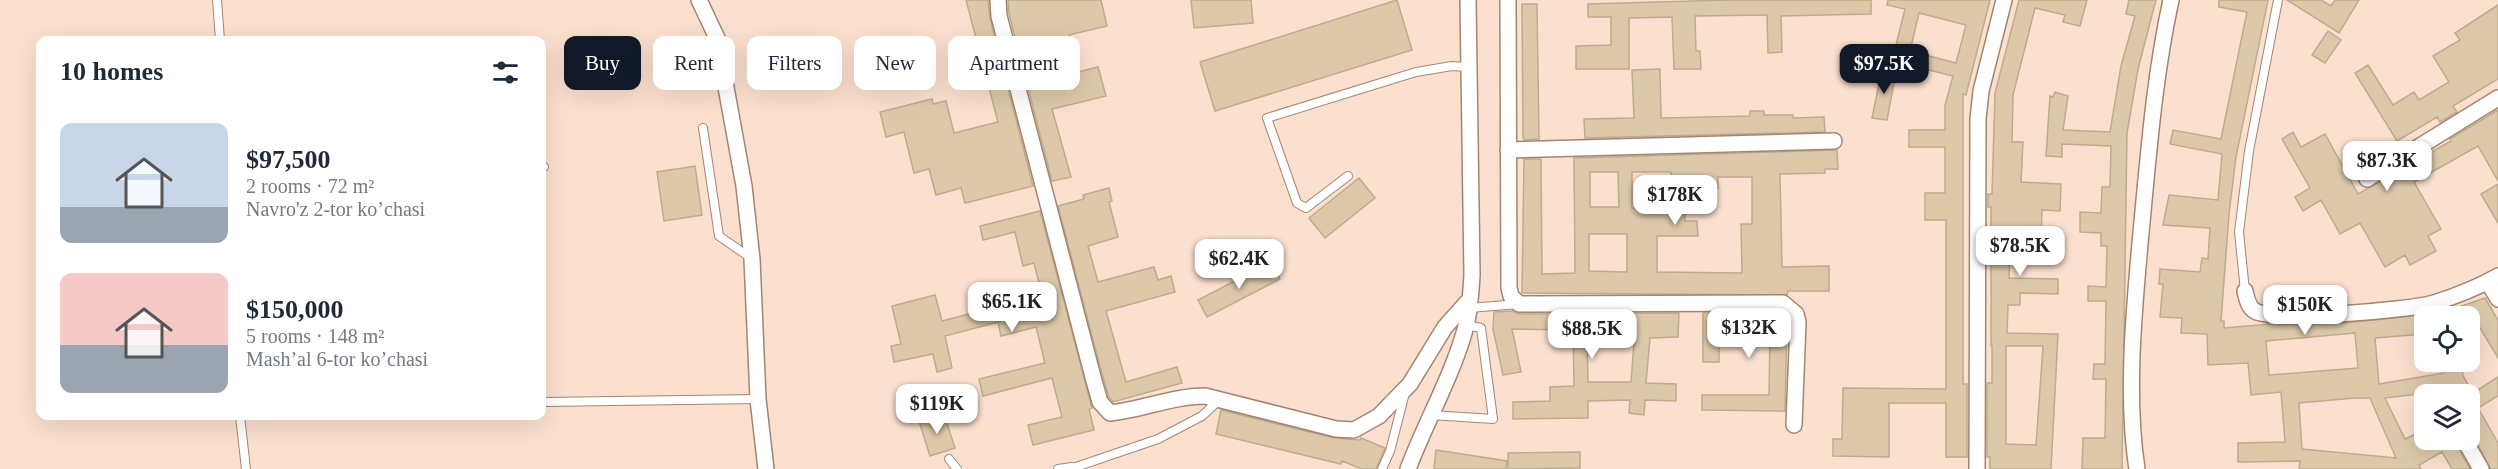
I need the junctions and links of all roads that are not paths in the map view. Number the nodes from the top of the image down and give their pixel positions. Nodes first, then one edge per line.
1 (217, 0) edge
2 (699, 0) edge
3 (998, 0) edge
4 (1468, 0) edge
5 (1508, 0) edge
6 (2004, 0) edge
7 (2171, 0) edge
8 (2278, 0) edge
9 (220, 36) edge
10 (1467, 67) junction
11 (2498, 98) edge
12 (703, 128) dead end
13 (1834, 141) dead end
14 (1508, 150) junction
15 (1348, 176) dead end
16 (2367, 179) dead end
17 (752, 259) junction
18 (2493, 279) edge
19 (2245, 291) joint
20 (2498, 299) edge
21 (1519, 303) junction
22 (1470, 304) junction
23 (1466, 325) junction
24 (1407, 388) junction
25 (758, 399) junction
26 (1219, 400) junction
27 (546, 402) edge
28 (1430, 415) junction
29 (240, 420) edge
30 (1794, 425) dead end
31 (2470, 450) edge
32 (949, 459) dead end
33 (1072, 468) edge
34 (246, 469) edge
35 (766, 469) edge
36 (957, 469) edge
37 (1058, 469) edge
38 (1382, 469) edge
39 (1408, 469) edge
40 (1977, 469) edge
41 (2137, 469) edge
42 (2481, 469) edge

1 - 9 lane
2 - 17 street
3 - 26 street
4 - 10 street
5 - 14 street
6 - 40 street
7 - 41 street
8 - 19 lane
10 - 15 lane
10 - 22 street
11 - 16 street
12 - 17 lane
13 - 14 street
14 - 21 street
17 - 25 street
18 - 19 street
18 - 20 street
21 - 22 lane
21 - 30 street
22 - 23 street
22 - 24 street
23 - 28 street
23 - 28 lane
24 - 26 street
24 - 38 lane
25 - 27 lane
25 - 35 street
26 - 33 lane
28 - 39 street
29 - 34 lane
31 - 42 street
32 - 36 lane
33 - 37 lane

